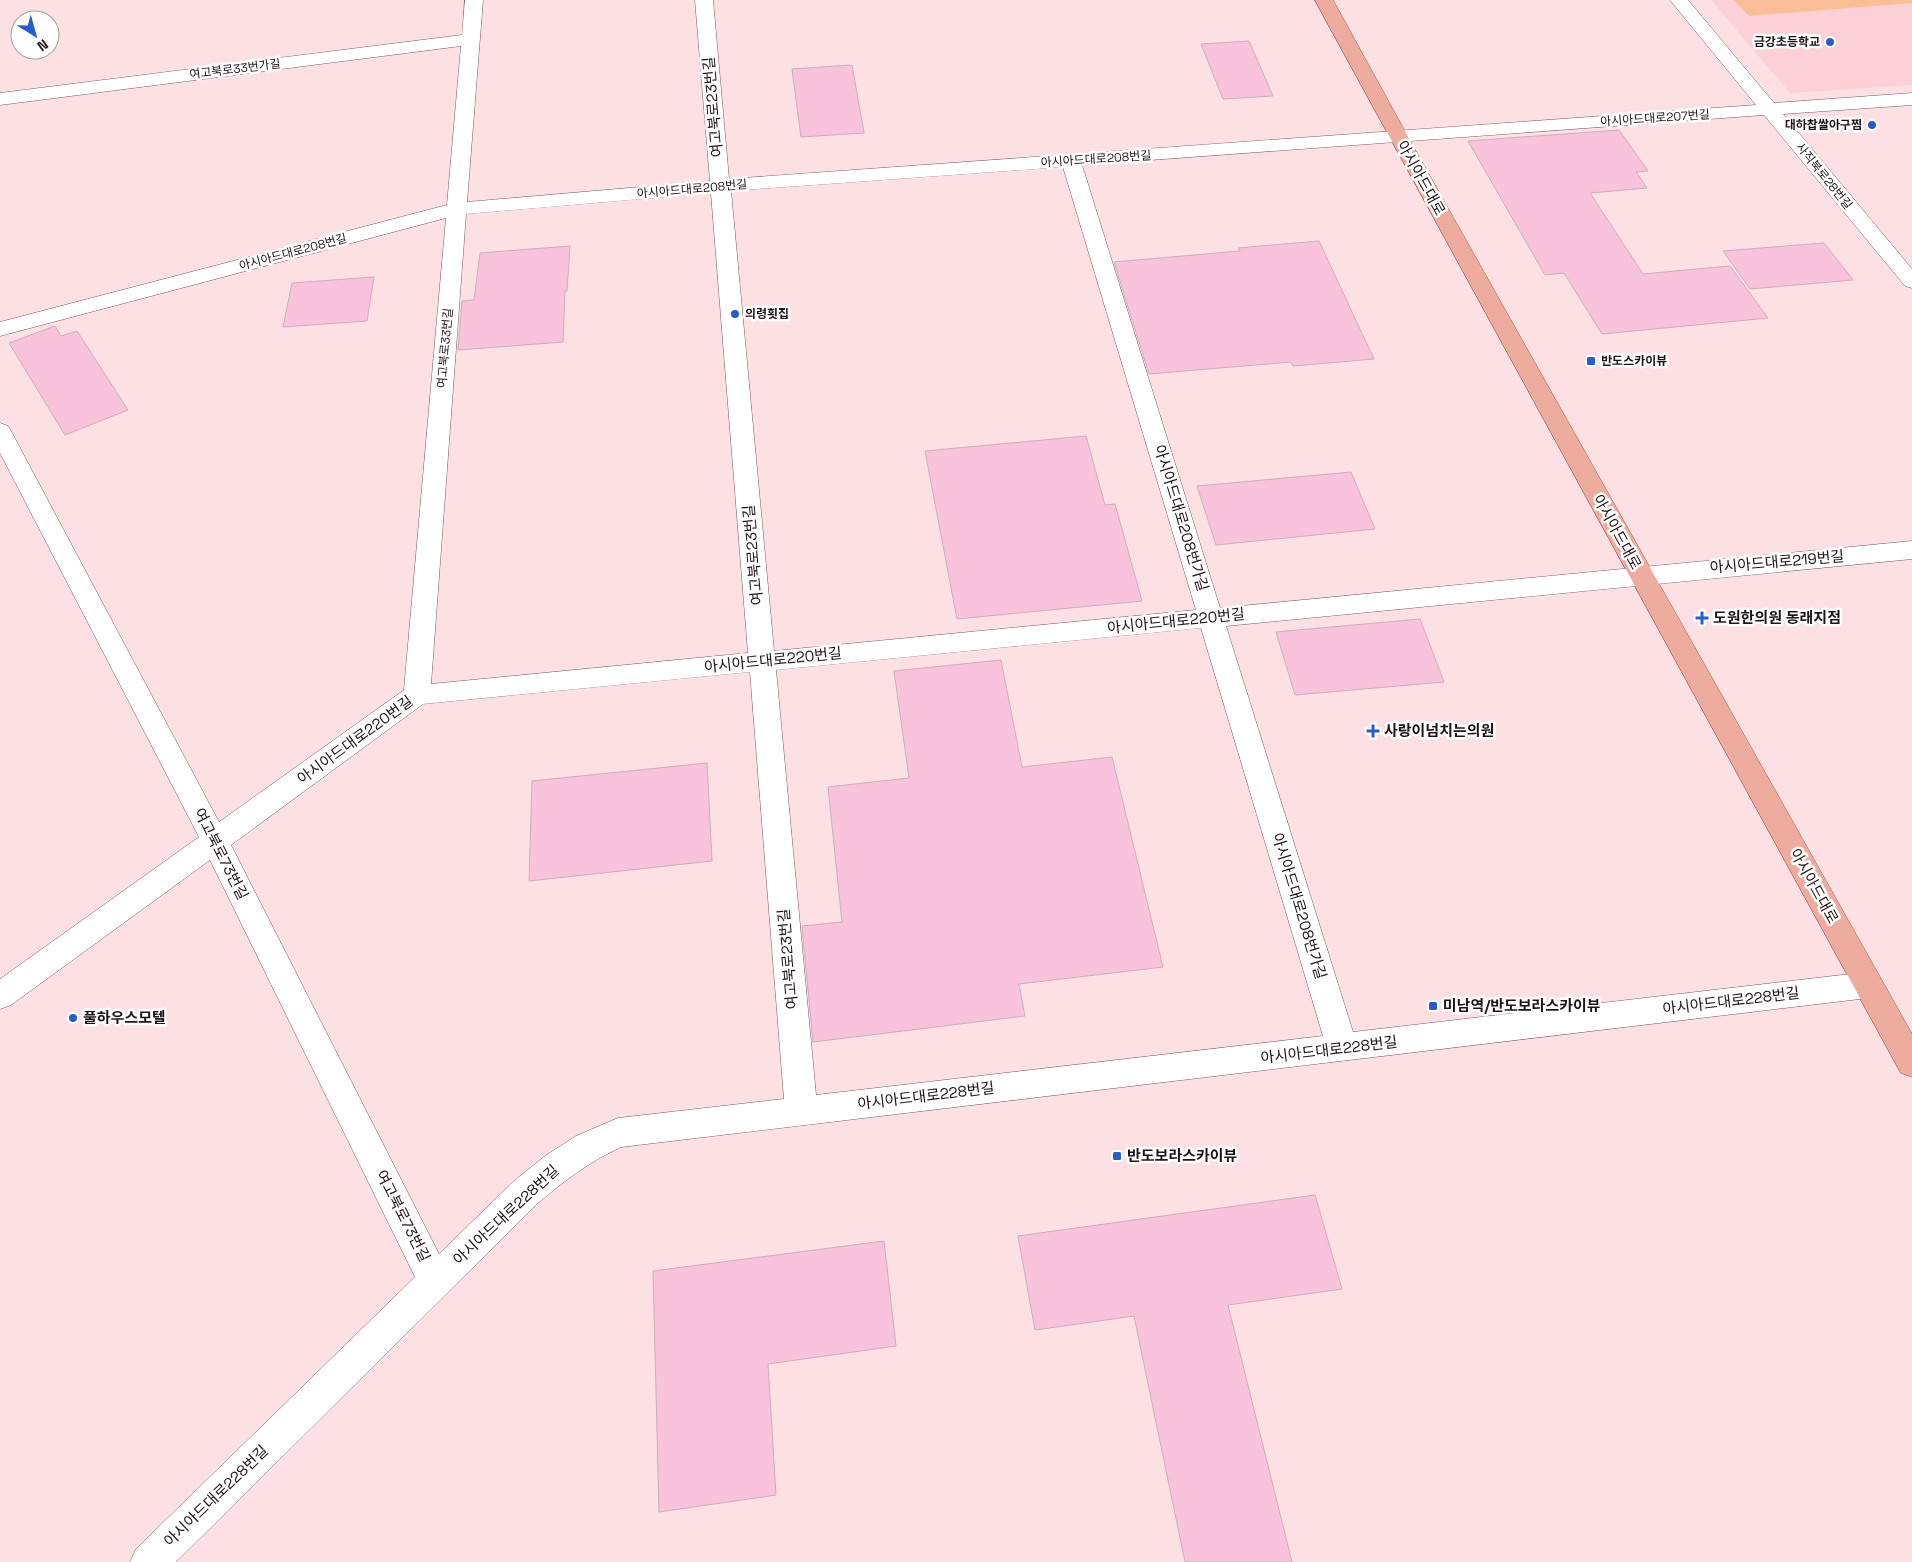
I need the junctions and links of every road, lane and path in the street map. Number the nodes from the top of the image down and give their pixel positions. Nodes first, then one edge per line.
1 (474, 0) edge
2 (704, 0) edge
3 (1324, 0) edge
4 (1680, 0) edge
5 (471, 39) junction
6 (0, 99) edge
7 (1912, 99) edge
8 (1770, 109) junction
9 (1398, 137) junction
10 (1072, 160) junction
11 (720, 186) junction
12 (456, 209) junction
13 (1912, 282) edge
14 (0, 329) edge
15 (0, 431) edge
16 (1912, 550) edge
17 (1641, 575) junction
18 (1211, 618) junction
19 (762, 661) junction
20 (417, 695) junction
21 (215, 841) junction
22 (1868, 985) junction
23 (0, 996) edge
24 (1342, 1048) junction
25 (1912, 1063) edge
26 (801, 1110) junction
27 (435, 1281) junction
28 (149, 1562) edge

1 - 5 street, 여고북로33번길
2 - 11 street, 여고북로23번길
3 - 9 main road, 아시아드대로
4 - 8 street, 사직북로28번길
5 - 6 street, 여고북로33번가길
5 - 12 street, 여고북로33번길
7 - 8 street, 아시아드대로207번길
8 - 9 street, 아시아드대로207번길
8 - 13 street, 사직북로28번길
9 - 10 street, 아시아드대로208번길
9 - 17 main road, 아시아드대로
10 - 11 street, 아시아드대로208번길
10 - 18 street, 아시아드대로208번가길
11 - 12 street, 아시아드대로208번길
11 - 19 street, 여고북로23번길
12 - 14 street, 아시아드대로208번길
12 - 20 street, 여고북로33번길
15 - 21 street, 여고북로73번길
16 - 17 street, 아시아드대로219번길
17 - 18 street, 아시아드대로220번길
17 - 22 main road, 아시아드대로
18 - 19 street, 아시아드대로220번길
18 - 24 street, 아시아드대로208번가길
19 - 20 street, 아시아드대로220번길
19 - 26 street, 여고북로23번길
20 - 21 street, 아시아드대로220번길
21 - 23 street, 아시아드대로220번길
21 - 27 street, 여고북로73번길
22 - 24 street, 아시아드대로228번길
22 - 25 main road, 아시아드대로
24 - 26 street, 아시아드대로228번길
26 - 27 street, 아시아드대로228번길
27 - 28 street, 아시아드대로228번길

